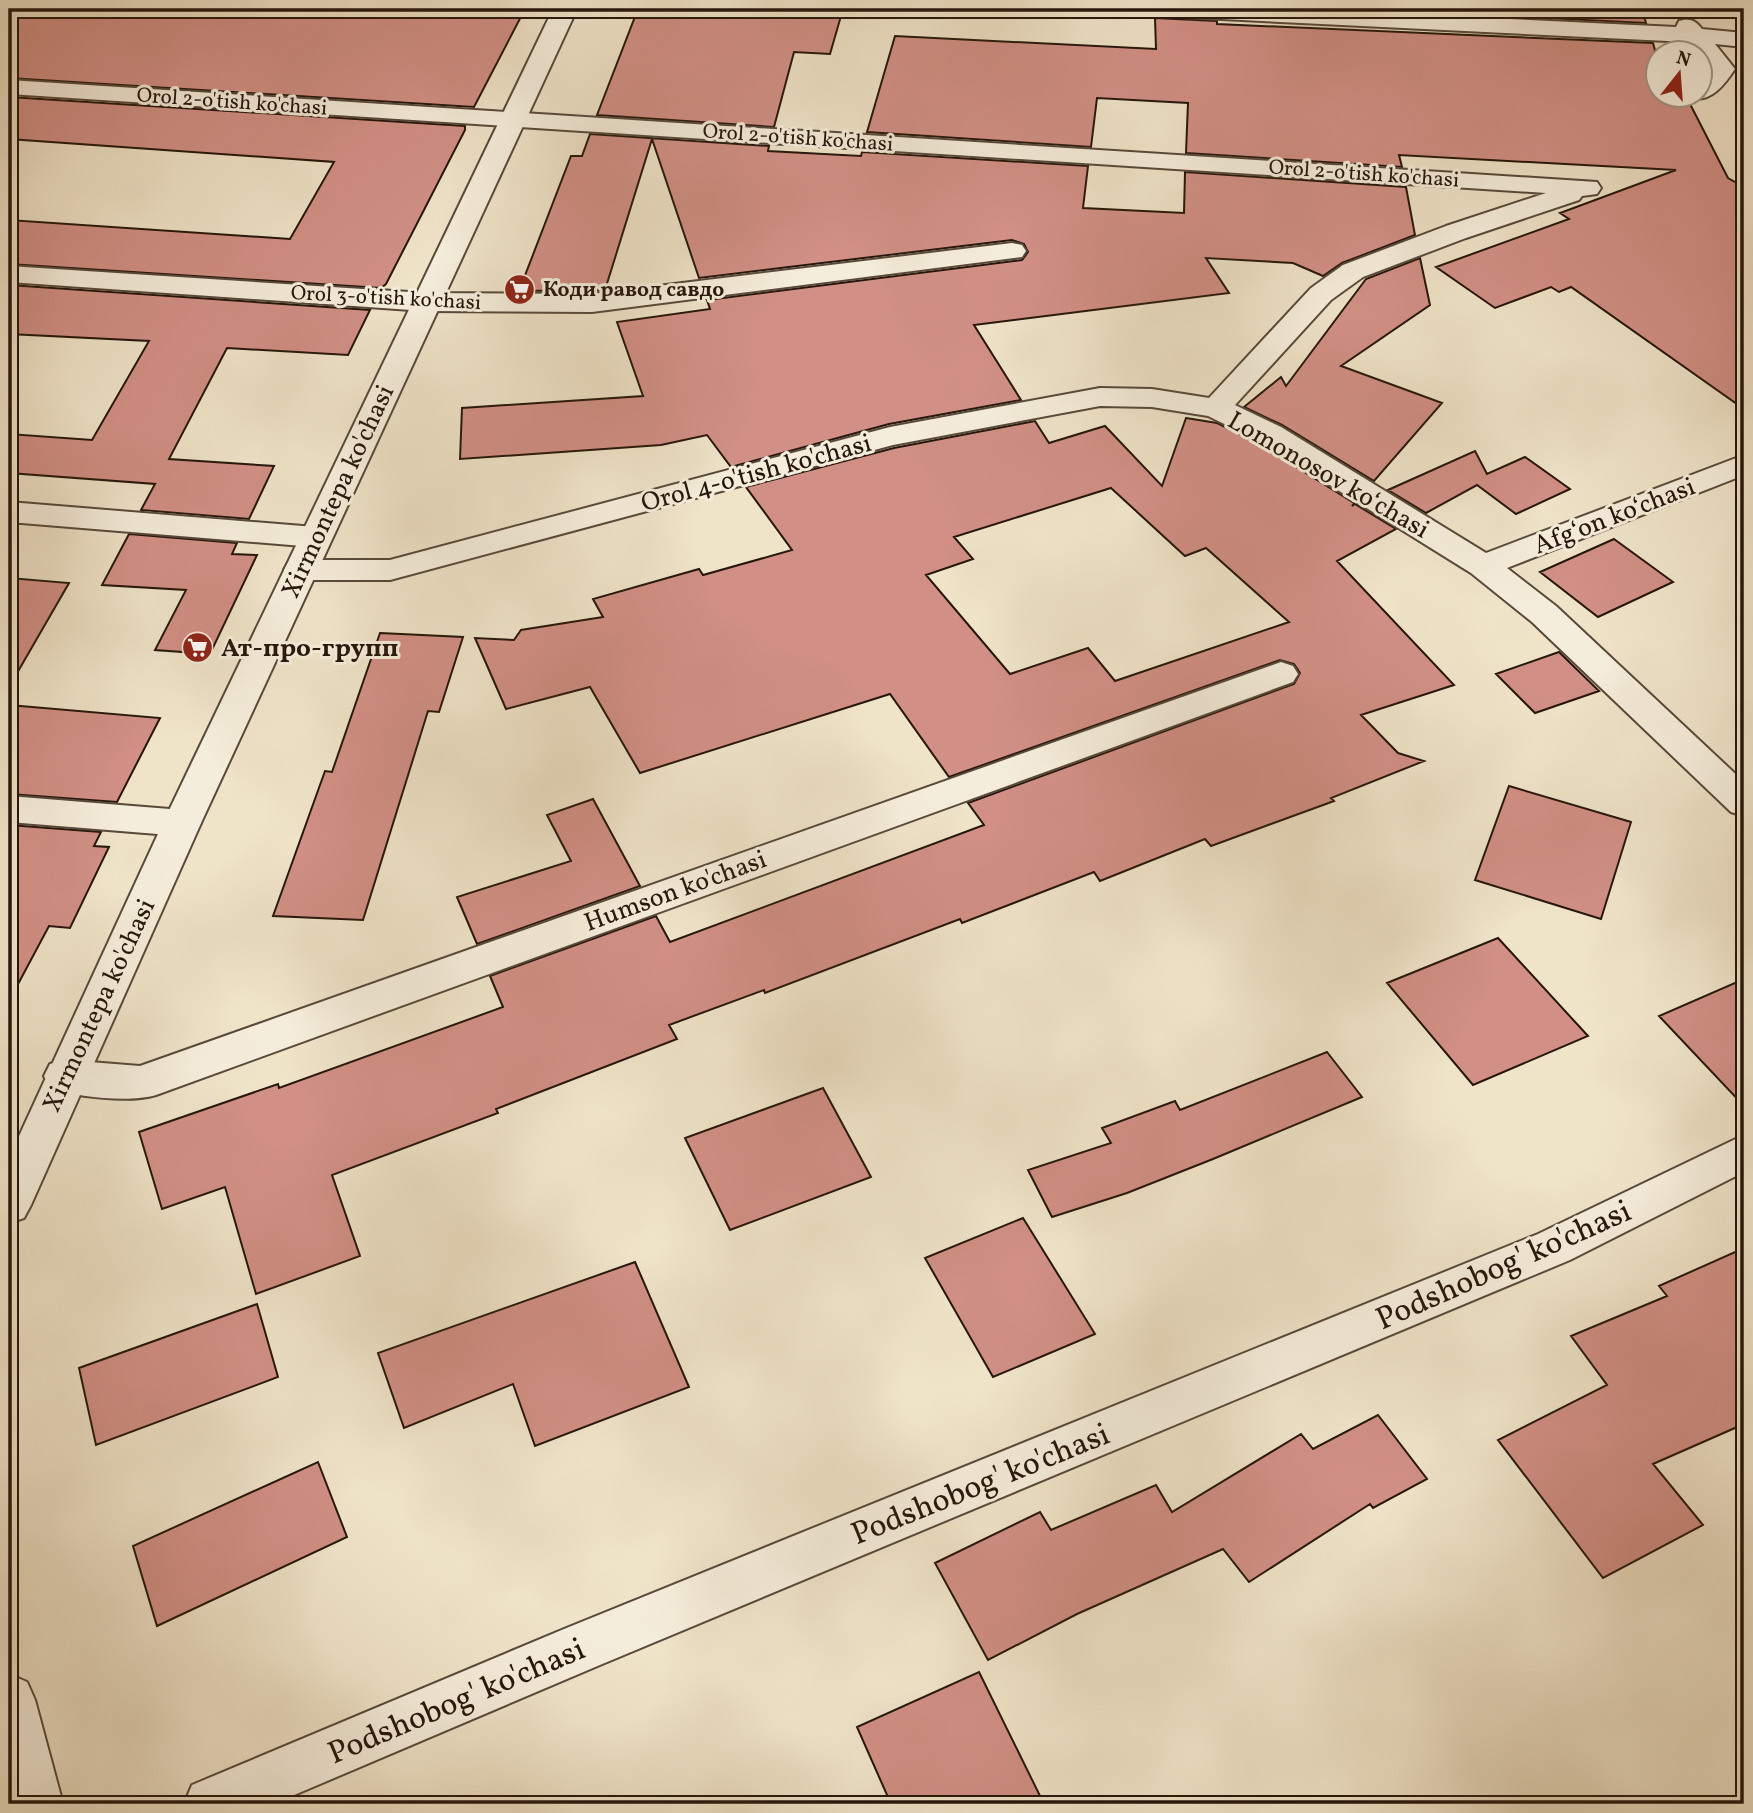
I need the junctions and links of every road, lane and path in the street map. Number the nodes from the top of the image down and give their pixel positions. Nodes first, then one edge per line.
1 (565, 9) edge
2 (1161, 9) edge
3 (1672, 9) edge
4 (1694, 35) junction
5 (1697, 38) edge
6 (1744, 40) edge
7 (1714, 58) edge
8 (1714, 78) edge
9 (9, 87) edge
10 (511, 119) junction
11 (1588, 188) joint
12 (1012, 251) dead end
13 (9, 274) edge
14 (425, 302) junction
15 (1216, 408) junction
16 (1744, 464) edge
17 (9, 512) edge
18 (316, 537) junction
19 (1483, 566) junction
20 (300, 570) junction
21 (1281, 674) dead end
22 (1744, 803) edge
23 (9, 808) edge
24 (182, 823) junction
25 (65, 1076) junction
26 (1744, 1152) edge
27 (9, 1205) edge
28 (9, 1700) edge
29 (36, 1804) edge
30 (211, 1804) edge

1 - 10 street, Xirmontepa ko'chasi
2 - 4 street
3 - 4 street
4 - 5 street
4 - 6 street
7 - 8 street
9 - 10 street, Orol 2-o'tish ko'chasi
10 - 11 street, Orol 2-o'tish ko'chasi
10 - 14 street, Xirmontepa ko'chasi
11 - 15 street, Lomonosov koʻchasi
12 - 14 street, Orol 3-o'tish ko'chasi
13 - 14 street, Orol 3-o'tish ko'chasi
14 - 18 street, Xirmontepa ko'chasi
15 - 19 street, Lomonosov koʻchasi
15 - 20 street, Orol 4-o'tish ko'chasi
16 - 19 street, Afgʻon koʻchasi
17 - 18 street
18 - 20 street, Xirmontepa ko'chasi
19 - 22 street, Lomonosov koʻchasi
20 - 24 street, Xirmontepa ko'chasi
21 - 25 street, Humson ko'chasi
23 - 24 street
24 - 25 street, Xirmontepa ko'chasi
25 - 27 street, Xirmontepa ko'chasi
26 - 30 street, Podshobog' ko'chasi
28 - 29 street

